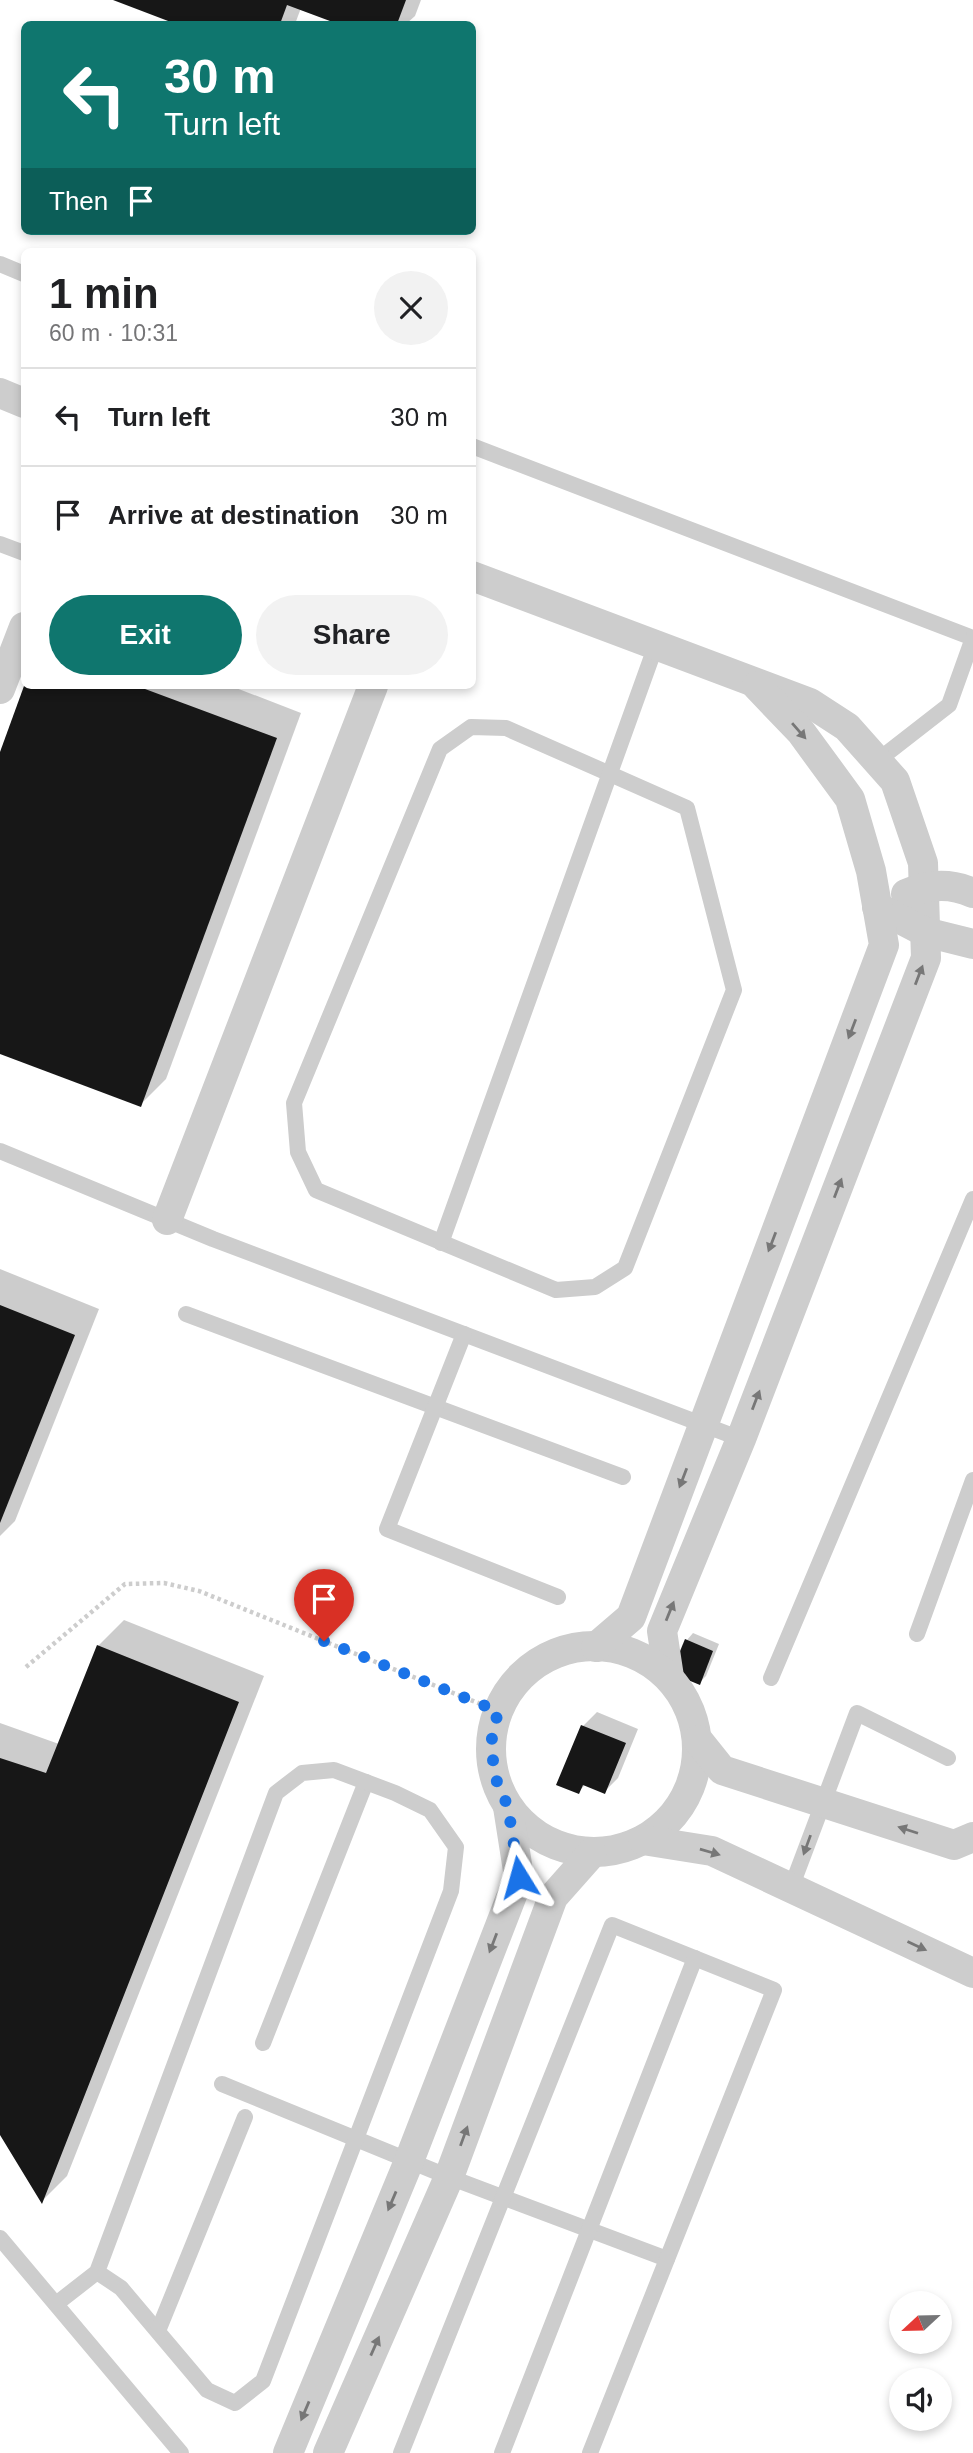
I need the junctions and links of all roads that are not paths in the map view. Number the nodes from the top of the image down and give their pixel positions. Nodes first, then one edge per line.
1 (0, 264) edge
2 (21, 273) edge
3 (0, 393) edge
4 (21, 402) edge
5 (476, 448) edge
6 (0, 544) edge
7 (21, 552) edge
8 (476, 578) edge
9 (21, 635) edge
10 (973, 638) edge
11 (656, 645) junction
12 (752, 681) junction
13 (0, 689) edge
14 (372, 689) edge
15 (877, 761) junction
16 (610, 774) junction
17 (923, 886) junction
18 (973, 893) edge
19 (877, 907) junction
20 (925, 932) junction
21 (973, 944) edge
22 (0, 1151) edge
23 (973, 1199) edge
24 (167, 1220) junction
25 (441, 1243) junction
26 (186, 1314) dead end
27 (464, 1334) junction
28 (435, 1407) junction
29 (703, 1425) junction
30 (741, 1439) junction
31 (623, 1478) dead end
32 (973, 1480) edge
33 (558, 1597) dead end
34 (917, 1634) dead end
35 (596, 1647) junction
36 (668, 1677) junction
37 (771, 1678) dead end
38 (698, 1740) junction
39 (948, 1758) dead end
40 (366, 1782) junction
41 (823, 1803) junction
42 (508, 1807) junction
43 (973, 1837) edge
44 (643, 1840) junction
45 (592, 1853) junction
46 (791, 1888) junction
47 (695, 1958) junction
48 (973, 1973) edge
49 (263, 2043) dead end
50 (222, 2084) dead end
51 (245, 2117) dead end
52 (354, 2138) junction
53 (409, 2161) junction
54 (449, 2177) junction
55 (503, 2197) junction
56 (589, 2230) junction
57 (0, 2238) edge
58 (667, 2259) junction
59 (97, 2272) junction
60 (56, 2304) junction
61 (158, 2331) junction
62 (181, 2453) edge
63 (288, 2453) edge
64 (328, 2453) edge
65 (401, 2453) edge
66 (502, 2453) edge
67 (590, 2453) edge

1 - 2 lane
3 - 4 street
5 - 10 lane
6 - 7 lane
8 - 11 street
9 - 13 street
10 - 15 lane
11 - 12 street
11 - 16 lane
12 - 15 street
12 -> 19 street
14 - 24 street
15 - 17 street
16 - 25 lane
16 - 25 lane
16 - 25 lane
17 - 18 street
17 - 19 street
17 - 20 street
19 - 20 street
19 -> 29 street
20 - 21 street
30 -> 20 street
22 - 24 lane
23 - 37 lane
24 - 27 lane
26 - 28 lane
27 - 28 lane
27 - 29 lane
28 - 31 lane
28 - 33 lane
29 - 30 lane
29 -> 35 street
36 -> 30 street
32 - 34 lane
35 - 36 street
35 - 42 street
36 - 38 street
38 - 41 street
38 - 44 street
39 - 41 lane
40 - 49 lane
40 - 52 lane
40 - 59 lane
43 -> 41 street
41 -> 46 lane
42 - 45 street
42 -> 53 street
44 - 45 street
44 -> 46 street
54 -> 45 street
46 -> 48 street
47 - 55 lane
47 - 56 lane
47 - 58 lane
50 - 52 lane
51 - 61 lane
52 - 53 lane
52 - 61 lane
53 - 54 lane
53 -> 63 street
54 - 55 lane
64 -> 54 street
55 - 56 lane
55 - 65 lane
56 - 58 lane
56 - 66 lane
57 - 60 lane
58 - 67 lane
59 - 60 lane
59 - 61 lane
60 - 62 lane

